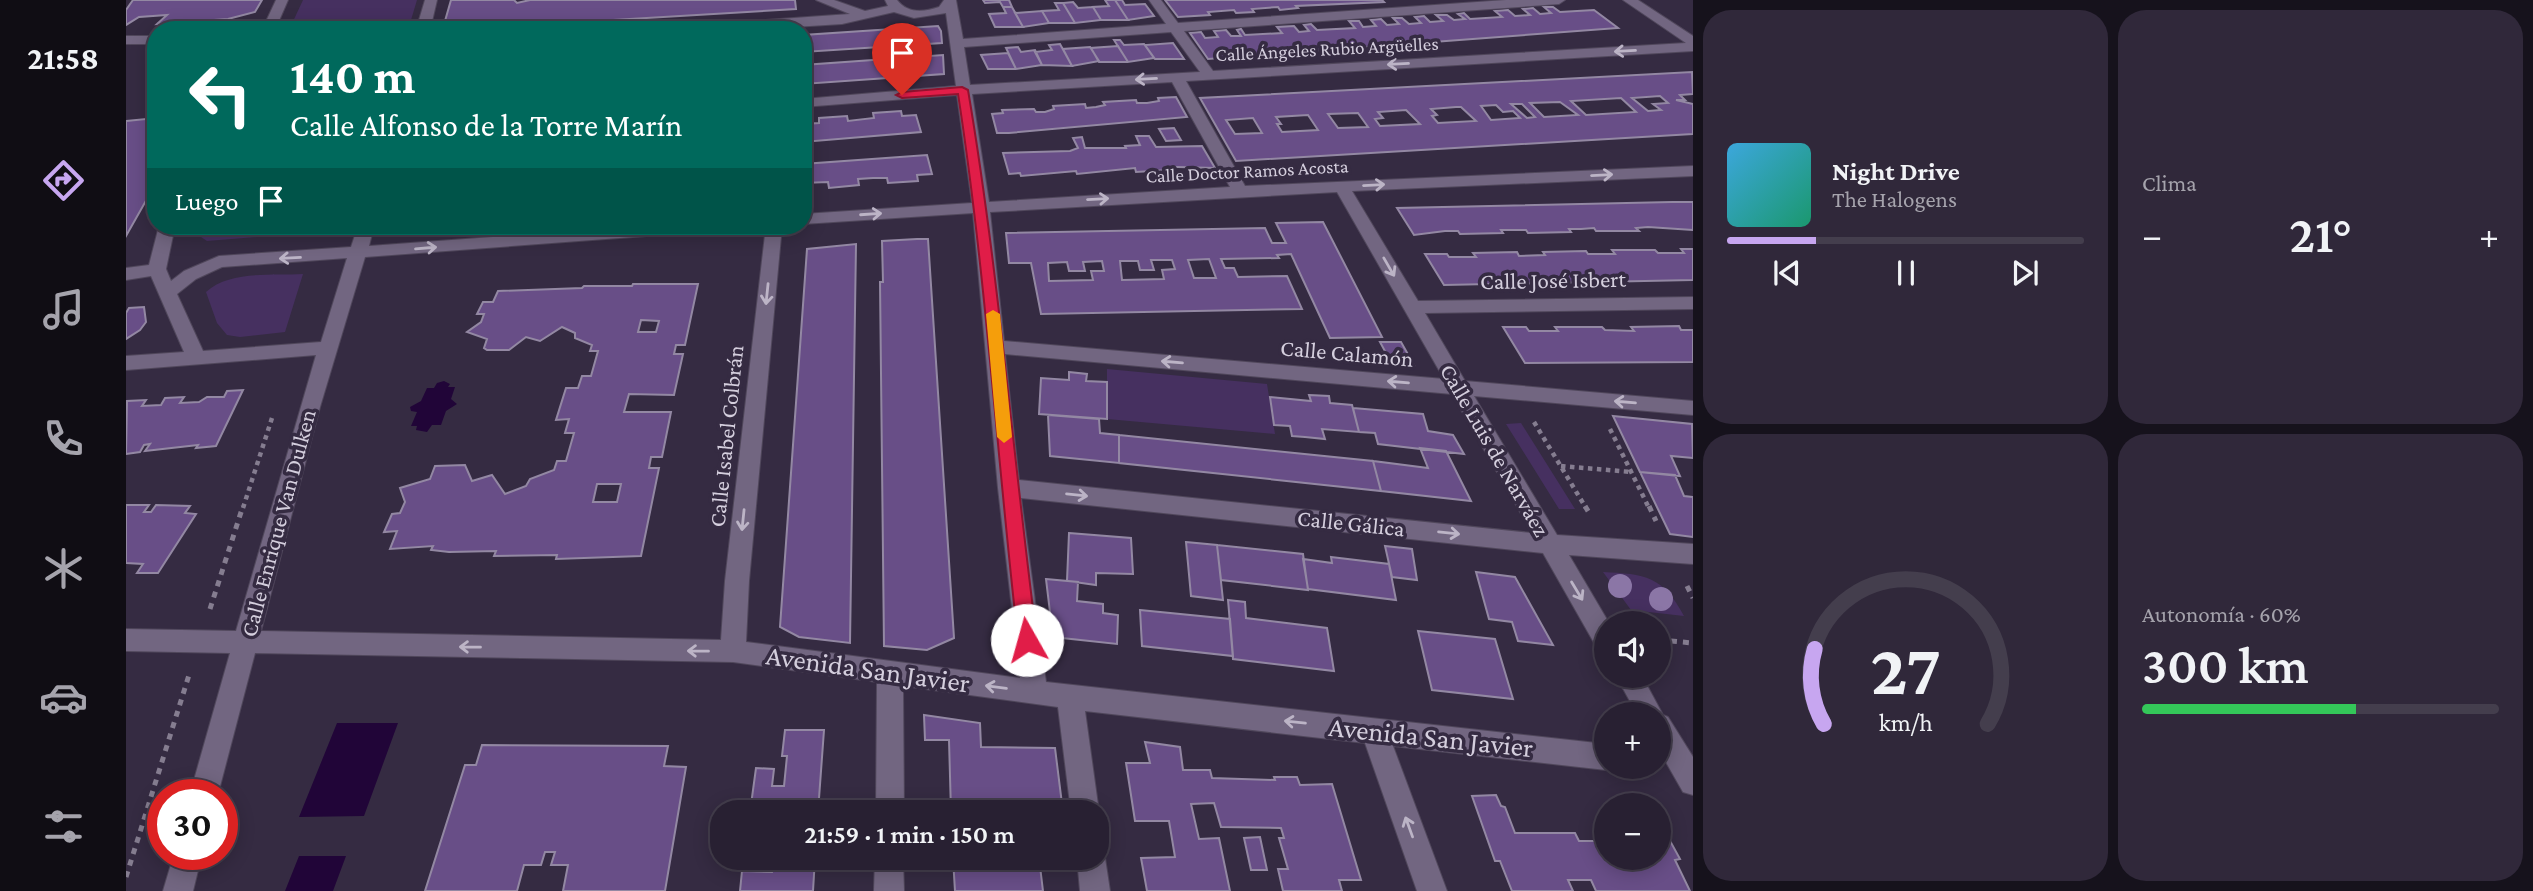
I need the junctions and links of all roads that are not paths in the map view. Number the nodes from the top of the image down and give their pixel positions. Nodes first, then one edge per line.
1 (282, 0) edge
2 (431, 0) edge
3 (822, 0) edge
4 (1155, 0) edge
5 (1559, 0) edge
6 (1629, 0) edge
7 (951, 1) edge
8 (893, 4) edge
9 (863, 15) junction
10 (272, 21) edge
11 (425, 21) edge
12 (812, 21) edge
13 (1175, 28) junction
14 (126, 40) edge
15 (147, 40) edge
16 (958, 44) junction
17 (1693, 45) edge
18 (1210, 76) junction
19 (1177, 78) junction
20 (962, 90) junction
21 (812, 102) edge
22 (1693, 171) edge
23 (1342, 187) junction
24 (1240, 191) junction
25 (981, 206) junction
26 (812, 218) edge
27 (165, 235) edge
28 (363, 235) edge
29 (600, 235) edge
30 (773, 235) edge
31 (358, 254) junction
32 (157, 269) junction
33 (126, 274) edge
34 (168, 292) junction
35 (1693, 303) edge
36 (1413, 307) junction
37 (997, 347) junction
38 (328, 348) junction
39 (196, 357) junction
40 (126, 363) edge
41 (1460, 388) junction
42 (1693, 408) edge
43 (1009, 488) junction
44 (1549, 544) junction
45 (1682, 553) edge
46 (1594, 620) edge
47 (126, 640) edge
48 (245, 643) junction
49 (733, 652) junction
50 (890, 673) junction
51 (1034, 691) junction
52 (1070, 696) junction
53 (1374, 731) junction
54 (1671, 748) edge
55 (1594, 756) edge
56 (1682, 769) edge
57 (208, 779) edge
58 (890, 800) edge
59 (1083, 800) edge
60 (184, 870) edge
61 (889, 870) edge
62 (1092, 870) edge
63 (178, 891) edge
64 (889, 891) edge
65 (1095, 891) edge
66 (1432, 891) edge

1 - 10 street
2 - 11 street
3 - 9 street
4 - 13 street
5 - 13 street
6 - 17 street
7 - 8 street
7 - 16 street
8 - 9 street
9 - 12 street
13 - 16 street
13 - 18 street
14 - 15 street
16 - 20 street
17 -> 18 street, Calle Ángeles Rubio Argüelles
18 - 19 street, Calle Ángeles Rubio Argüelles
19 -> 20 street, Calle Ángeles Rubio Argüelles
19 - 24 street
20 - 21 street, Calle Ángeles Rubio Argüelles
20 - 25 street
23 -> 22 street, Calle Doctor Ramos Acosta
23 - 24 street, Calle Doctor Ramos Acosta
23 -> 36 street, Calle Luis de Narváez
25 -> 24 street, Calle Doctor Ramos Acosta
26 -> 25 street, Calle Doctor Ramos Acosta
25 - 37 street
27 - 32 street
28 - 31 street, Calle Enrique Van Dulken
31 -> 29 street
30 -> 49 street, Calle Isabel Colbrán
31 -> 34 street
31 - 38 street, Calle Enrique Van Dulken
32 - 33 street
32 - 34 street
34 - 39 street
35 - 36 street, Calle José Isbert
36 - 41 street, Calle Luis de Narváez
41 -> 37 street, Calle Calamón
37 - 43 street
38 - 39 street
38 - 48 street, Calle Enrique Van Dulken
39 - 40 street
42 -> 41 street, Calle Calamón
41 - 44 street, Calle Luis de Narváez
43 -> 44 street, Calle Gálica
43 - 51 street
44 - 45 street, Calle Gálica
44 -> 46 street, Calle Luis de Narváez
47 - 48 street, Avenida San Javier
49 -> 48 street, Avenida San Javier
48 - 57 street, Calle Enrique Van Dulken
49 - 50 street, Avenida San Javier
51 -> 50 street, Avenida San Javier
50 - 58 street
51 - 52 street, Avenida San Javier
53 -> 52 street, Avenida San Javier
52 - 59 street
53 - 55 street, Avenida San Javier
66 -> 53 street
54 - 56 street
60 - 63 street
61 - 64 street
62 - 65 street

